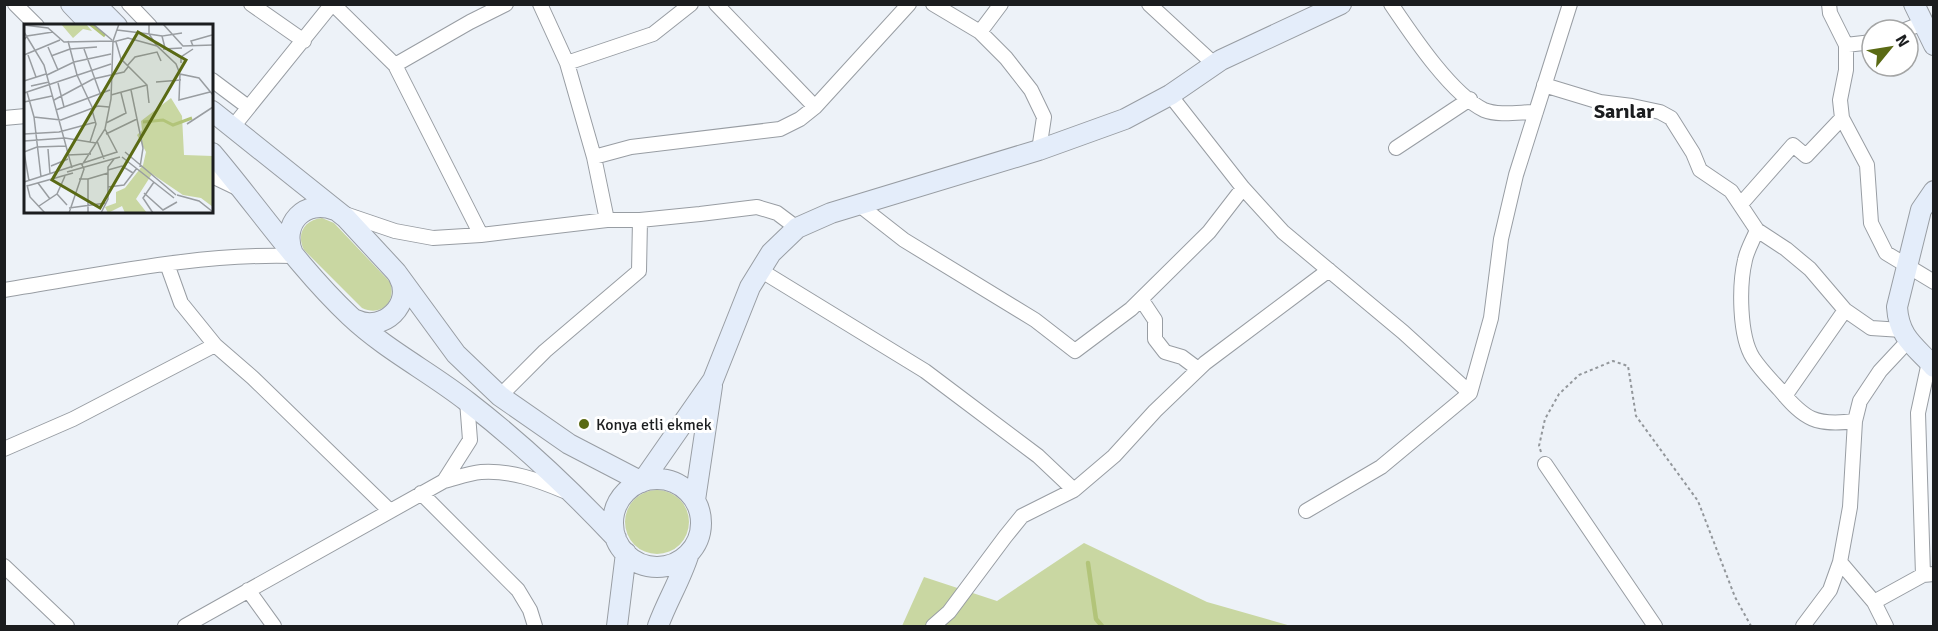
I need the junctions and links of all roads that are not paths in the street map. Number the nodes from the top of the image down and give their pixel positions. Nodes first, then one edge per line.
1 (15, 4) edge
2 (70, 4) edge
3 (95, 4) edge
4 (129, 4) edge
5 (251, 4) edge
6 (333, 4) edge
7 (506, 4) edge
8 (540, 4) edge
9 (691, 4) edge
10 (716, 4) edge
11 (909, 4) edge
12 (933, 4) edge
13 (1001, 4) edge
14 (1149, 4) edge
15 (1341, 4) edge
16 (1391, 4) edge
17 (1570, 4) edge
18 (1829, 4) edge
19 (35, 24) edge
20 (90, 24) edge
21 (115, 24) edge
22 (148, 24) edge
23 (980, 32) junction
24 (1920, 32) edge
25 (304, 41) junction
26 (1860, 43) edge
27 (1846, 45) junction
28 (1934, 45) edge
29 (567, 63) junction
30 (1214, 64) junction
31 (395, 65) junction
32 (213, 81) edge
33 (1544, 84) junction
34 (1170, 95) junction
35 (1470, 99) junction
36 (248, 107) junction
37 (815, 107) junction
38 (213, 112) edge
39 (1536, 112) junction
40 (24, 116) edge
41 (4, 118) edge
42 (1842, 118) junction
43 (232, 128) junction
44 (1396, 148) dead end
45 (1039, 150) junction
46 (213, 154) edge
47 (594, 157) junction
48 (213, 176) edge
49 (1243, 188) junction
50 (1934, 191) edge
51 (246, 193) junction
52 (858, 204) junction
53 (1741, 204) junction
54 (338, 211) junction
55 (607, 220) junction
56 (640, 220) junction
57 (797, 228) junction
58 (1756, 230) junction
59 (286, 232) junction
60 (481, 235) junction
61 (255, 255) junction
62 (294, 256) junction
63 (166, 264) junction
64 (1906, 267) junction
65 (760, 270) junction
66 (1329, 270) junction
67 (396, 272) junction
68 (1934, 282) edge
69 (4, 290) edge
70 (1141, 299) junction
71 (1845, 310) junction
72 (351, 317) junction
73 (1905, 335) junction
74 (214, 345) junction
75 (1932, 362) edge
76 (1198, 369) junction
77 (713, 381) junction
78 (1470, 393) junction
79 (500, 396) junction
80 (1785, 396) junction
81 (467, 401) junction
82 (1854, 421) junction
83 (4, 449) edge
84 (1545, 464) road end
85 (444, 480) junction
86 (642, 482) junction
87 (1074, 490) junction
88 (421, 493) junction
89 (572, 494) junction
90 (695, 500) junction
91 (389, 510) junction
92 (1306, 511) dead end
93 (621, 546) junction
94 (689, 553) junction
95 (1840, 562) junction
96 (4, 566) edge
97 (1928, 575) edge
98 (248, 590) junction
99 (1874, 602) junction
100 (67, 627) edge
101 (185, 627) edge
102 (274, 627) edge
103 (535, 627) edge
104 (617, 627) edge
105 (657, 627) edge
106 (933, 627) edge
107 (1655, 627) edge
108 (1803, 627) edge
109 (1886, 627) edge

1 - 19 street
2 - 20 street
3 - 21 street
4 - 22 street
5 - 25 street
6 - 25 street
6 - 31 street
7 - 31 street
8 - 29 street
9 - 29 street
10 - 37 street
11 - 37 street
12 - 23 street
13 - 23 street
14 - 30 street
15 - 30 street
16 - 35 street
17 - 33 street
18 - 27 street
23 - 45 street
24 - 28 street
25 - 36 street
26 - 27 street
27 - 42 street
29 - 47 street
30 - 34 street
31 - 60 street
32 - 36 street
33 - 39 street
33 - 53 street
34 - 45 street
34 - 49 street
35 - 39 street
35 - 44 street
36 - 43 street
37 - 47 street
38 - 43 street
39 - 78 street
40 - 41 street
42 - 53 street
42 - 64 street
43 - 54 street
45 - 52 street
46 - 51 street
47 - 55 street
48 - 51 street
49 - 66 street
49 - 70 street
50 - 64 street
51 - 59 street
52 - 57 street
52 - 70 street
53 - 58 street
54 - 59 street
54 - 60 street
54 - 67 street
55 - 56 street
55 - 60 street
56 - 57 street
56 - 79 street
57 - 65 street
58 - 71 street
58 - 80 street
59 - 61 street
59 - 62 street
61 - 62 street
61 - 63 street
62 - 72 street
63 - 69 street
63 - 74 street
64 - 68 street
64 - 73 street
65 - 77 street
65 - 87 street
66 - 76 street
66 - 78 street
67 - 72 street
67 - 79 street
70 - 76 street
71 - 73 street
71 - 80 street
72 - 81 street
73 - 75 street
73 - 82 street
74 - 83 street
74 - 91 street
75 - 97 street
76 - 87 street
77 - 86 street
77 - 90 street
78 - 92 street
79 - 86 street
80 - 82 street
81 - 85 street
81 - 89 street
82 - 95 street
84 - 107 street
85 - 88 street
85 - 89 street
86 - 90 street
86 - 93 street
87 - 106 street
88 - 91 street
88 - 103 street
89 - 93 street
90 - 94 street
91 - 98 street
93 - 94 street
93 - 104 street
94 - 105 street
95 - 99 street
95 - 108 street
96 - 100 street
97 - 99 street
98 - 101 street
98 - 102 street
99 - 109 street

